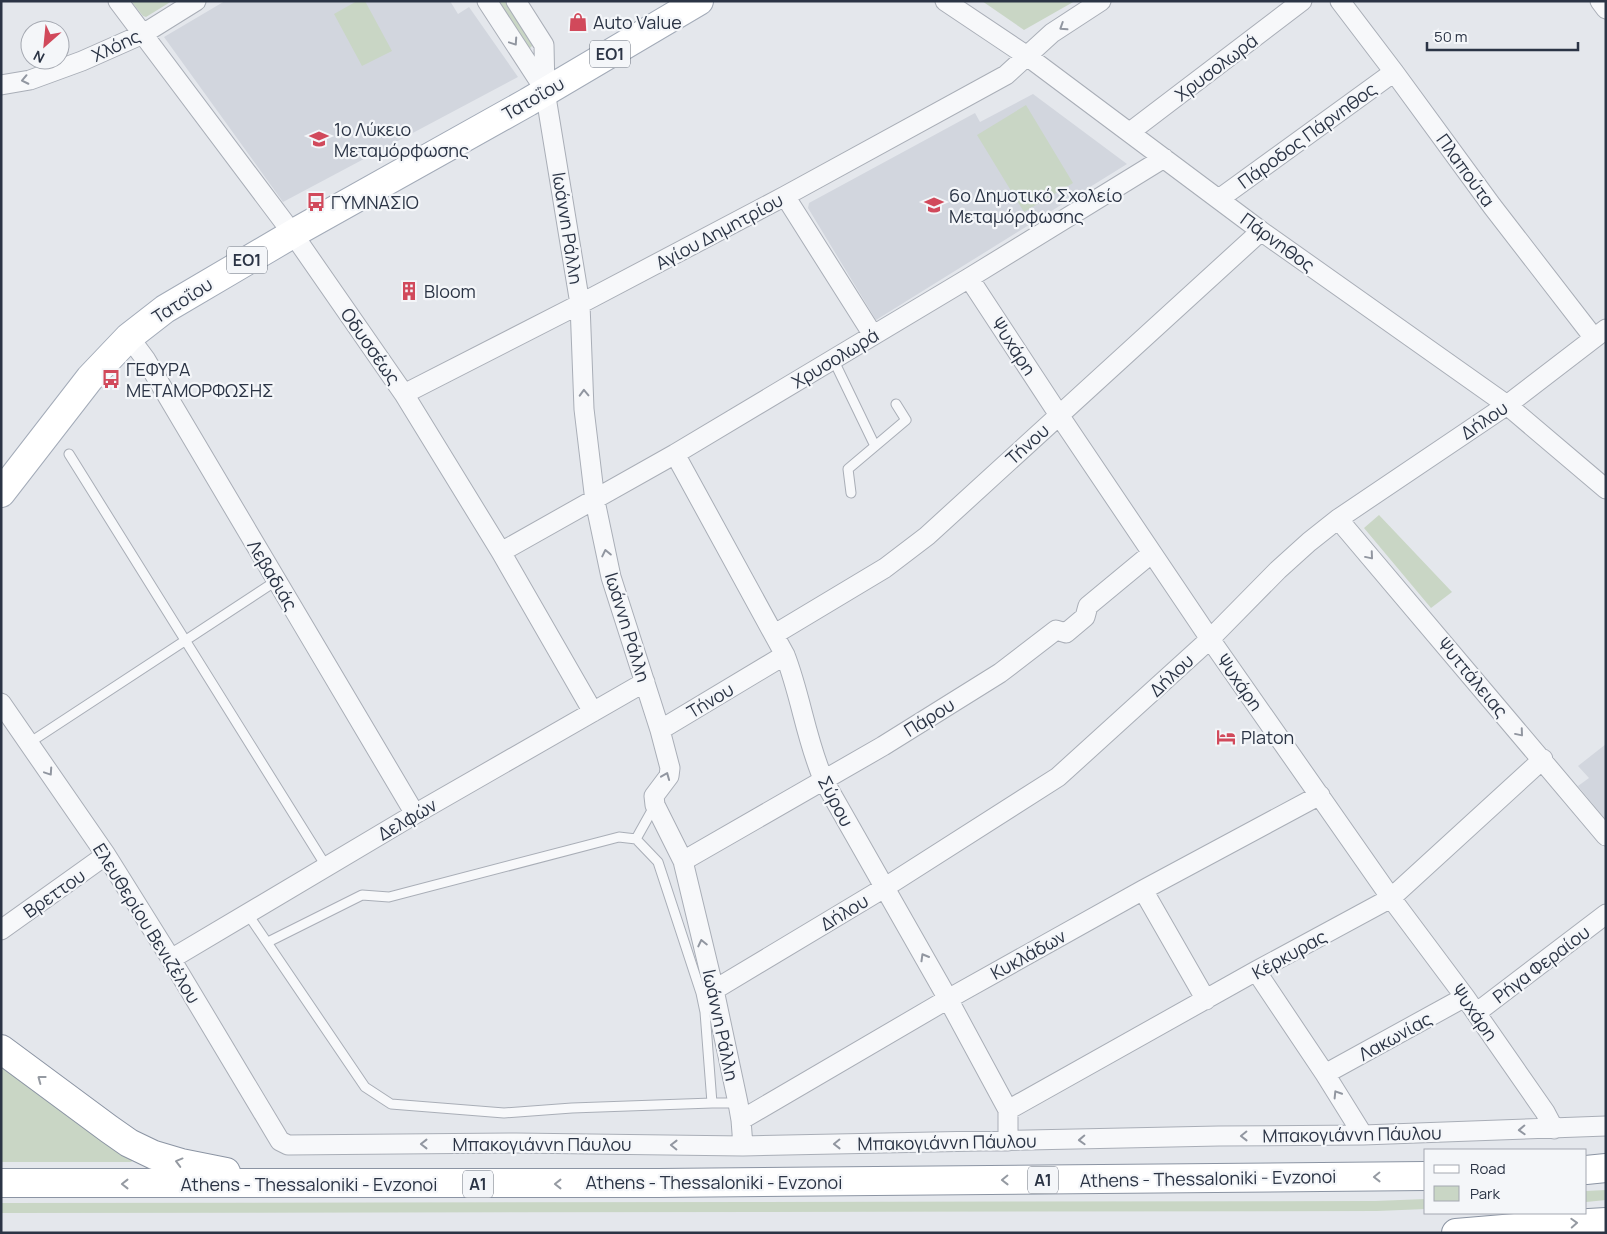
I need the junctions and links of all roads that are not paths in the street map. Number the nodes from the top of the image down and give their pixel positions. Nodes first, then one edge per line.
1 (118, 1) edge
2 (196, 1) edge
3 (487, 1) edge
4 (516, 1) edge
5 (699, 1) edge
6 (945, 1) edge
7 (1101, 1) edge
8 (1302, 1) edge
9 (1340, 1) edge
10 (1600, 1) edge
11 (1606, 9) edge
12 (143, 34) junction
13 (1027, 56) junction
14 (1394, 72) junction
15 (1, 85) edge
16 (545, 91) junction
17 (1130, 132) junction
18 (1164, 158) junction
19 (785, 196) junction
20 (1220, 199) junction
21 (1261, 231) junction
22 (292, 234) junction
23 (969, 278) junction
24 (580, 304) junction
25 (1600, 334) edge
26 (873, 335) junction
27 (128, 337) junction
28 (833, 358) junction
29 (404, 394) junction
30 (896, 404) dead end
31 (1506, 405) junction
32 (1059, 415) junction
33 (874, 446) junction
34 (68, 454) dead end
35 (675, 454) junction
36 (1606, 490) edge
37 (851, 492) dead end
38 (1, 493) edge
39 (595, 500) junction
40 (1338, 519) junction
41 (501, 552) junction
42 (1152, 553) junction
43 (276, 581) junction
44 (775, 634) junction
45 (1210, 639) junction
46 (185, 640) junction
47 (785, 655) junction
48 (645, 682) junction
49 (1, 703) edge
50 (593, 712) junction
51 (660, 730) junction
52 (29, 743) junction
53 (1543, 759) junction
54 (824, 781) junction
55 (1320, 795) junction
56 (655, 805) junction
57 (414, 814) junction
58 (1606, 836) edge
59 (636, 839) junction
60 (106, 855) junction
61 (683, 860) junction
62 (326, 866) junction
63 (884, 888) junction
64 (1143, 890) junction
65 (1392, 898) junction
66 (247, 913) junction
67 (1606, 914) edge
68 (1, 930) edge
69 (268, 942) junction
70 (171, 959) junction
71 (1256, 972) junction
72 (714, 990) junction
73 (1465, 997) junction
74 (948, 999) junction
75 (1206, 1000) junction
76 (1476, 1013) junction
77 (1, 1049) edge
78 (1325, 1074) junction
79 (712, 1103) junction
80 (1008, 1110) junction
81 (739, 1112) junction
82 (1606, 1126) edge
83 (1554, 1129) junction
84 (1363, 1136) junction
85 (1008, 1141) junction
86 (288, 1145) joint
87 (743, 1146) junction
88 (1606, 1168) edge
89 (1587, 1170) edge
90 (1424, 1176) edge
91 (1, 1183) edge
92 (296, 1184) junction
93 (1606, 1222) edge
94 (1456, 1233) edge

1 - 12 street, Οδυσσέως
2 - 12 street, Χλόης
3 -> 16 street, Ιωάννη Ράλλη
4 - 16 street, Ιωάννη Ράλλη
5 - 16 main road, Τατοΐου / ΕΟ1
6 - 13 street, Πάρνηθος
7 -> 13 street, Αγίου Δημητρίου
8 - 17 street, Χρυσολωρά
9 - 14 street, Πλαπούτα
10 - 11 street
12 -> 15 street, Χλόης
12 - 22 street, Οδυσσέως
13 - 17 street, Πάρνηθος
13 - 19 street, Αγίου Δημητρίου
14 - 20 street, Πάροδος Πάρνηθος
14 - 25 street, Πλαπούτα
16 - 22 main road, Τατοΐου / ΕΟ1
16 - 24 street, Ιωάννη Ράλλη
17 - 18 street, Πάρνηθος
18 - 20 street, Πάρνηθος
18 - 23 street, Χρυσολωρά
19 - 24 street, Αγίου Δημητρίου
19 - 26 street
20 - 21 street, Πάρνηθος
21 - 31 street, Πάρνηθος
21 - 32 street, Τήνου
22 - 27 main road, Τατοΐου / ΕΟ1
22 - 29 street, Οδυσσέως
23 - 26 street, Χρυσολωρά
23 - 32 street, Ψυχάρη
24 - 29 street, Αγίου Δημητρίου
39 -> 24 street, Ιωάννη Ράλλη
25 - 31 street, Δήλου
26 - 28 street, Χρυσολωρά
27 - 38 main road, Τατοΐου / ΕΟ1
27 - 43 street, Λεβαδιάς
28 - 33 lane
28 - 35 street, Χρυσολωρά
29 - 41 street, Οδυσσέως
30 - 33 lane
31 - 36 street, Πάρνηθος
31 - 40 street, Δήλου
32 - 42 street, Ψυχάρη
32 - 44 street, Τήνου
33 - 37 lane
34 - 46 lane
35 - 39 street, Χρυσολωρά
35 - 44 street, Σύρου
39 - 41 street, Χρυσολωρά
48 -> 39 street, Ιωάννη Ράλλη
40 - 45 street, Δήλου
40 -> 53 street, Ψυττάλειας
41 - 50 street, Οδυσσέως
42 - 45 street, Ψυχάρη
42 - 54 street, Πάρου
43 - 46 lane
43 - 57 street, Λεβαδιάς
44 - 47 street, Σύρου
45 - 55 street, Ψυχάρη
45 - 63 street, Δήλου
46 - 52 lane
46 - 62 lane
47 - 51 street, Τήνου
47 - 54 street, Σύρου
48 - 50 street, Δελφών
48 - 51 street, Ιωάννη Ράλλη
49 - 52 street, Ελευθερίου Βενιζέλου
50 - 57 street, Δελφών
56 -> 51 street, Ιωάννη Ράλλη
52 -> 60 street, Ελευθερίου Βενιζέλου
53 - 58 street, Ψυττάλειας
53 - 65 street, Κέρκυρας
54 - 61 street, Πάρου
54 - 63 street, Σύρου
55 - 64 street, Κυκλάδων
55 - 65 street, Ψυχάρη
56 - 59 lane
56 - 61 street, Ιωάννη Ράλλη
57 - 62 street, Δελφών
59 - 69 lane
59 - 79 lane
60 - 68 street, Βρεττου
60 - 70 street, Ελευθερίου Βενιζέλου
72 -> 61 street, Ιωάννη Ράλλη
62 - 66 street, Δελφών
63 - 72 street, Δήλου
74 -> 63 street, Σύρου
64 - 74 street, Κυκλάδων
64 - 75 street
65 - 71 street, Κέρκυρας
65 - 73 street, Ψυχάρη
66 - 69 lane
66 - 70 street, Δελφών
67 - 76 street, Ρήγα Φεραίου
69 - 79 lane
70 - 86 street, Ελευθερίου Βενιζέλου
71 - 75 street, Κέρκυρας
71 - 78 street
72 - 81 street, Ιωάννη Ράλλη
73 - 76 street, Ψυχάρη
73 - 78 street, Λακωνίας
74 - 80 street, Σύρου
74 - 81 street, Κυκλάδων
75 - 80 street, Κέρκυρας
76 - 83 street, Ψυχάρη
92 -> 77 main road
84 -> 78 street
79 - 81 lane
80 - 85 street, Σύρου
81 - 87 street, Ιωάννη Ράλλη
82 - 83 street, Μπακογιάννη Πάυλου
83 -> 84 street, Μπακογιάννη Πάυλου
84 -> 85 street, Μπακογιάννη Πάυλου
85 -> 87 street, Μπακογιάννη Πάυλου
87 -> 86 street, Μπακογιάννη Πάυλου
88 - 89 main road
90 -> 92 main road, Athens - Thessaloniki - Evzonoi / Α1
92 -> 91 main road, Athens - Thessaloniki - Evzonoi / Α1
94 -> 93 main road

